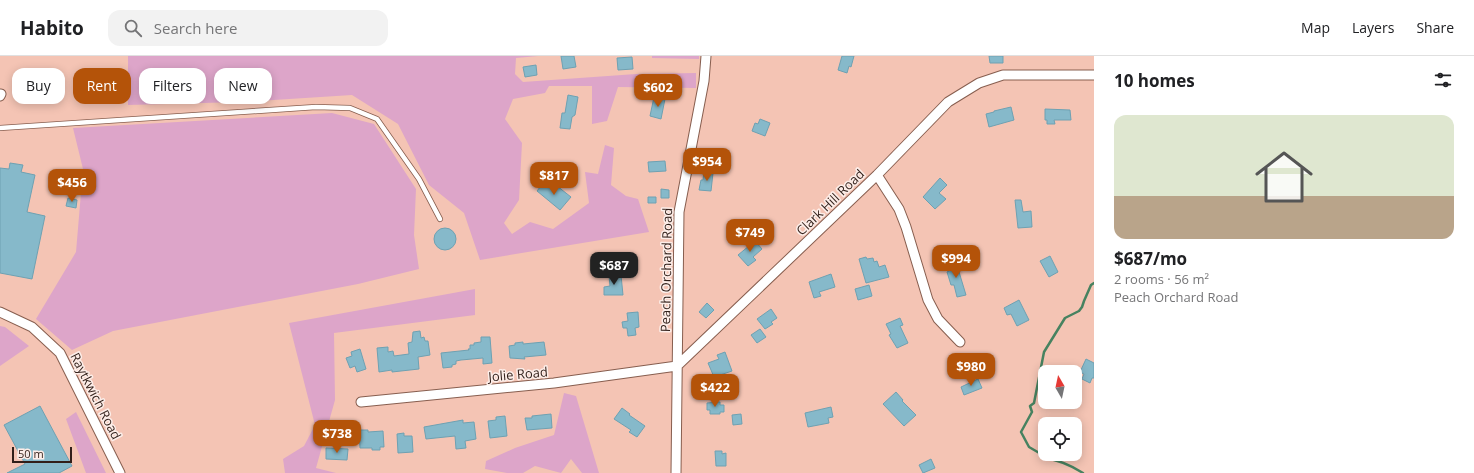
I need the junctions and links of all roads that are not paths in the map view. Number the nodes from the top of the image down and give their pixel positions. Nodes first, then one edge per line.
1 (706, 56) edge
2 (1094, 75) edge
3 (0, 128) edge
4 (877, 175) junction
5 (440, 219) dead end
6 (0, 312) edge
7 (960, 342) dead end
8 (677, 366) junction
9 (361, 402) dead end
10 (120, 473) edge
11 (676, 473) edge

1 - 8 street, Peach Orchard Road
2 - 4 street, Clark Hill Road
3 - 5 lane
4 - 7 street
4 - 8 street, Clark Hill Road
6 - 10 street, Raytkwich Road
8 - 9 street, Jolie Road
8 - 11 street

